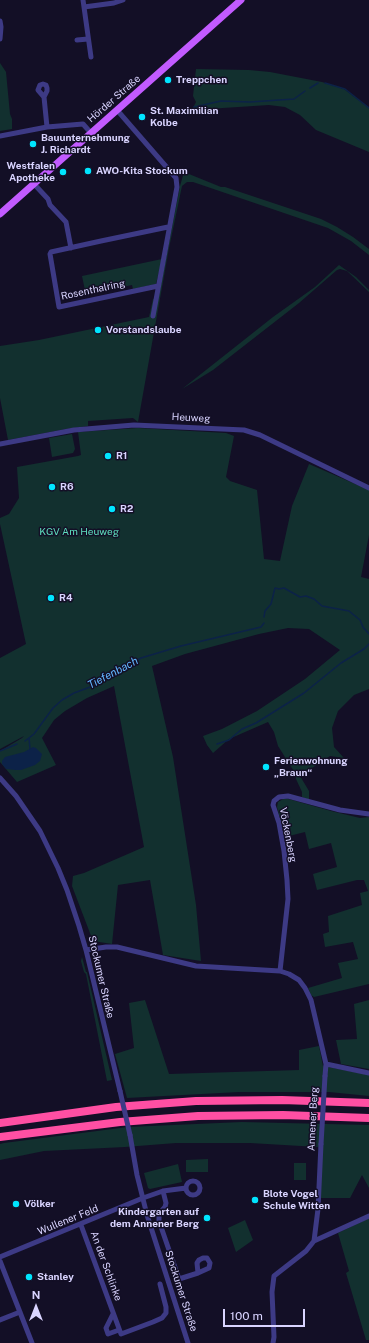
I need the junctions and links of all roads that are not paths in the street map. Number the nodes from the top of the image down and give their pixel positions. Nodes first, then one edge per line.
1 (83, 0) edge
2 (123, 0) edge
3 (241, 0) edge
4 (84, 7) junction
5 (0, 21) edge
6 (0, 39) edge
7 (88, 39) junction
8 (77, 40) dead end
9 (91, 57) dead end
10 (44, 97) dead end
11 (117, 110) junction
12 (47, 127) junction
13 (91, 133) junction
14 (0, 136) edge
15 (34, 184) junction
16 (0, 214) edge
17 (168, 227) junction
18 (71, 248) junction
19 (158, 286) junction
20 (153, 316) dead end
21 (0, 444) edge
22 (369, 488) edge
23 (0, 778) edge
24 (369, 814) edge
25 (86, 950) junction
26 (280, 971) junction
27 (326, 1064) junction
28 (369, 1073) edge
29 (369, 1103) edge
30 (369, 1118) edge
31 (0, 1123) edge
32 (0, 1137) edge
33 (186, 1188) dead end
34 (163, 1191) junction
35 (143, 1198) junction
36 (369, 1216) edge
37 (81, 1225) junction
38 (314, 1241) junction
39 (0, 1257) edge
40 (0, 1261) edge
41 (198, 1272) dead end
42 (160, 1284) dead end
43 (20, 1312) junction
44 (113, 1314) junction
45 (0, 1320) edge
46 (119, 1330) junction
47 (32, 1343) edge
48 (188, 1343) edge
49 (273, 1343) edge

1 - 4 street
2 - 4 street
3 - 11 main road, Hörder Straße
4 - 7 street
5 - 6 street
7 - 8 street
7 - 9 street
10 - 12 street
11 - 13 main road, Hörder Straße
11 - 17 street
12 - 13 street
12 - 14 street
13 - 15 main road, Hörder Straße
15 - 16 main road, Hörder Straße
15 - 18 street
17 - 18 street, Rosenthalring
17 - 19 street
18 - 19 street, Rosenthalring
19 - 20 street
21 - 22 street, Heuweg
23 - 25 street, Stockumer Straße
24 - 26 street, Vöckenberg
25 - 26 street
25 - 35 street, Stockumer Straße, bridge
26 - 27 street, Annener Berg
27 - 28 street
27 - 38 street, Annener Berg, bridge
29 - 31 highway
30 - 32 highway
33 - 34 street
34 - 35 street
34 - 41 street
35 - 37 street, Wullener Feld
35 - 48 street, Stockumer Straße
36 - 38 street
37 - 39 street, Wullener Feld
37 - 44 street, An der Schlinke
38 - 49 street
40 - 43 street
42 - 46 street, An der Schlinke
43 - 45 street
43 - 47 street
44 - 46 street, An der Schlinke
44 - 46 street, An der Schlinke

